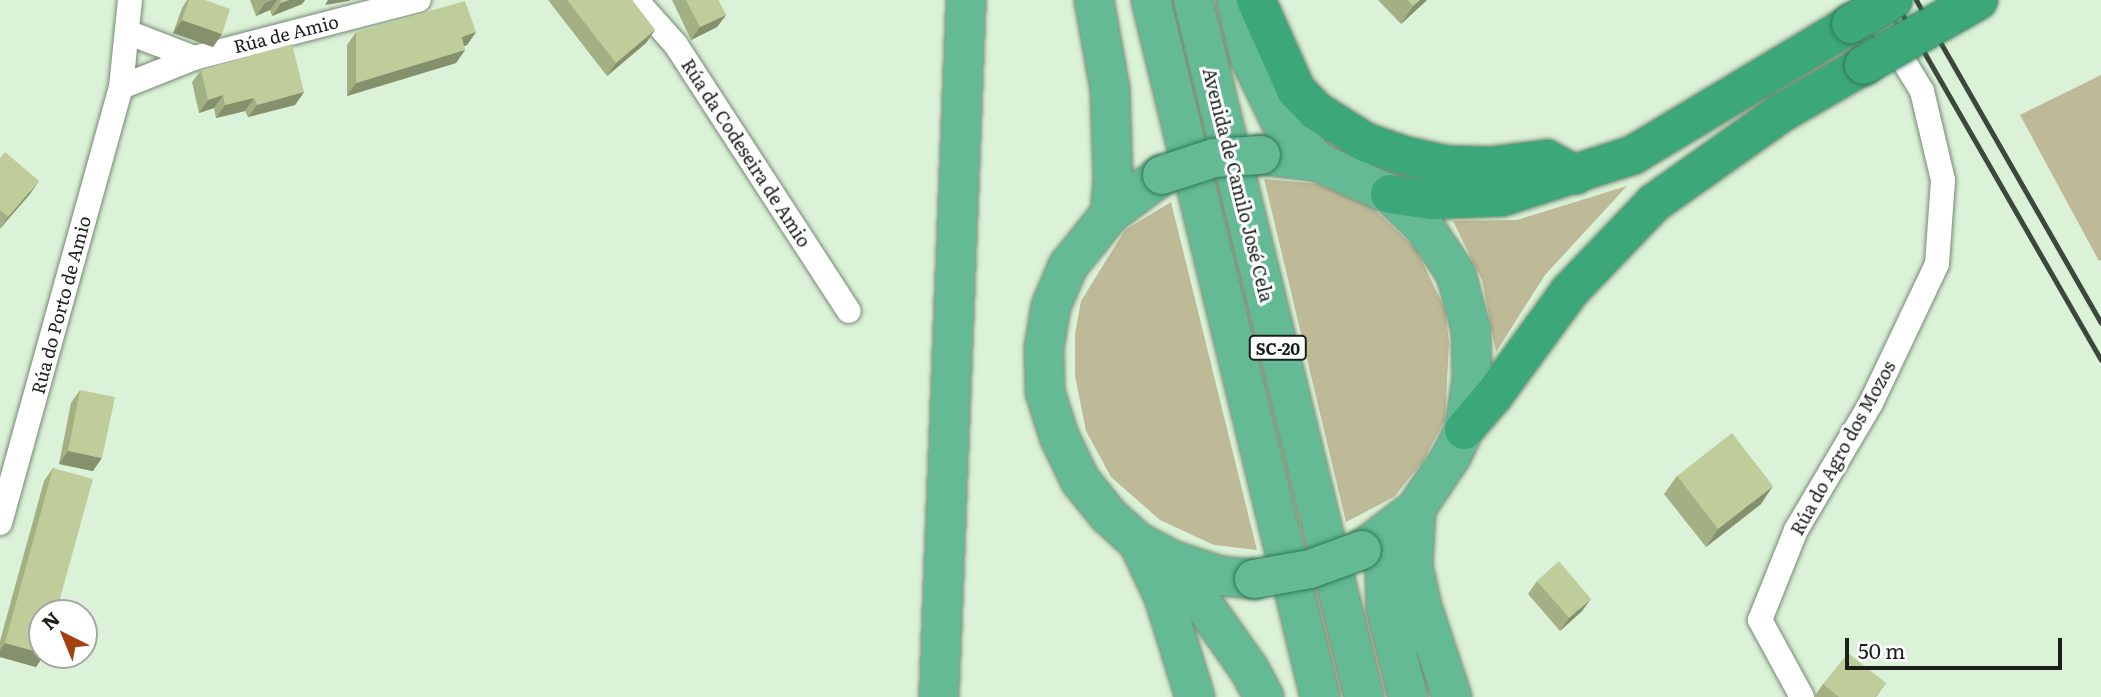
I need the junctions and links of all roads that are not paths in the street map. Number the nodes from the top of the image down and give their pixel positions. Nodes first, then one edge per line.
1 (130, 0) edge
2 (419, 0) edge
3 (636, 0) edge
4 (966, 0) edge
5 (1094, 0) edge
6 (1151, 0) edge
7 (1193, 0) edge
8 (1236, 0) edge
9 (1255, 0) edge
10 (1892, 0) edge
11 (1978, 0) edge
12 (1859, 12) edge
13 (127, 32) junction
14 (194, 58) junction
15 (121, 87) junction
16 (1318, 162) junction
17 (1576, 175) junction
18 (1390, 194) junction
19 (1110, 214) junction
20 (849, 311) dead end
21 (1464, 430) junction
22 (2, 509) edge
23 (1416, 509) junction
24 (1138, 542) junction
25 (1373, 543) junction
26 (1172, 560) junction
27 (939, 697) edge
28 (1195, 697) edge
29 (1264, 697) edge
30 (1320, 697) edge
31 (1364, 697) edge
32 (1408, 697) edge
33 (1452, 697) edge
34 (1802, 697) edge

1 - 13 street, Rúa do Porto de Amio
2 - 14 street, Rúa de Amio
3 - 20 street, Rúa da Codeseira de Amio
4 - 27 highway
5 - 19 highway
6 - 30 highway, SC-20
7 - 31 highway, Avenida de Camilo José Cela / SC-20
8 - 16 highway
9 - 17 highway
10 - 12 highway, bridge
11 - 21 highway, bridge
12 - 17 highway
12 - 34 street, Rúa do Agro dos Mozos
13 - 14 street
13 - 15 street, Rúa do Porto de Amio
14 - 15 street, Rúa de Amio
15 - 22 street, Rúa do Porto de Amio
16 - 18 highway
16 - 19 highway, bridge
17 - 18 highway
18 - 21 highway
19 - 24 highway
21 - 23 highway
23 - 25 highway
23 - 33 highway
24 - 26 highway
24 - 28 highway
25 - 26 highway, bridge
25 - 32 highway
26 - 29 highway

